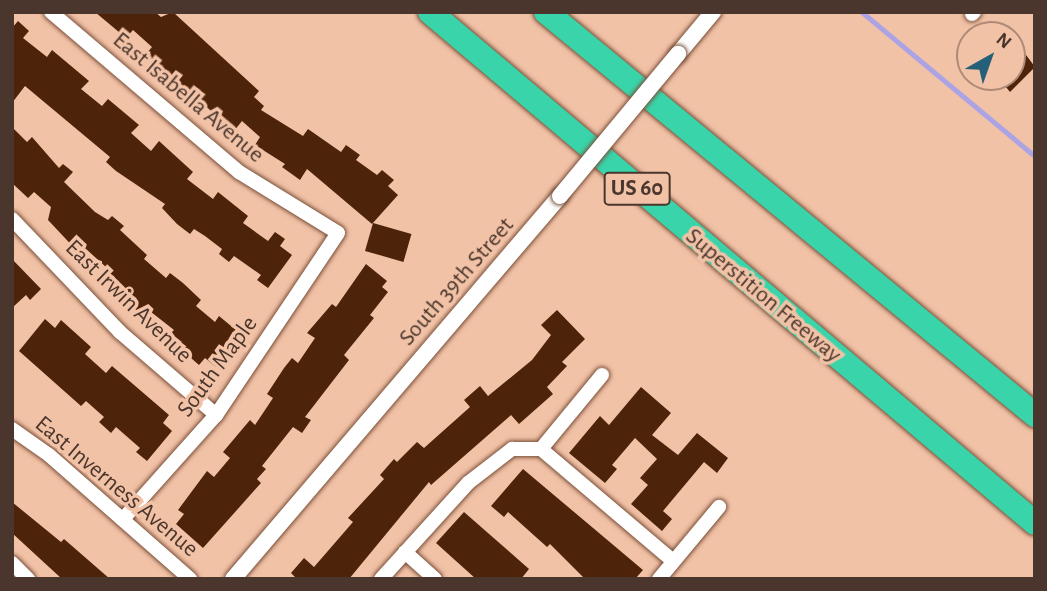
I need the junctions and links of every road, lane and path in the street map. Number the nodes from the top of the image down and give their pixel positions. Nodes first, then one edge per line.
1 (51, 12) edge
2 (546, 12) edge
3 (565, 12) edge
4 (713, 12) edge
5 (431, 16) edge
6 (671, 116) junction
7 (12, 219) edge
8 (338, 233) joint
9 (602, 375) dead end
10 (216, 415) junction
11 (1035, 415) edge
12 (906, 419) junction
13 (12, 429) edge
14 (541, 449) junction
15 (719, 507) dead end
16 (123, 519) junction
17 (1035, 523) edge
18 (1035, 542) edge
19 (405, 552) junction
20 (673, 561) junction
21 (12, 564) edge
22 (28, 579) edge
23 (190, 579) edge
24 (233, 579) edge
25 (381, 579) edge
26 (435, 579) edge
27 (659, 579) edge

1 - 8 street, East Isabella Avenue
2 - 6 highway
3 - 6 highway
4 - 24 street, South 39th Street, bridge
5 - 12 highway, Superstition Freeway / US 60
6 - 11 highway
7 - 10 street, East Irwin Avenue
8 - 10 street, South Maple
9 - 14 street
10 - 16 street, South Maple
12 - 17 highway
12 - 18 highway
13 - 16 street, East Inverness Avenue
14 - 19 street
14 - 20 street
15 - 20 street
16 - 23 street, East Inverness Avenue
19 - 25 street
19 - 26 street
20 - 27 street
21 - 22 street

